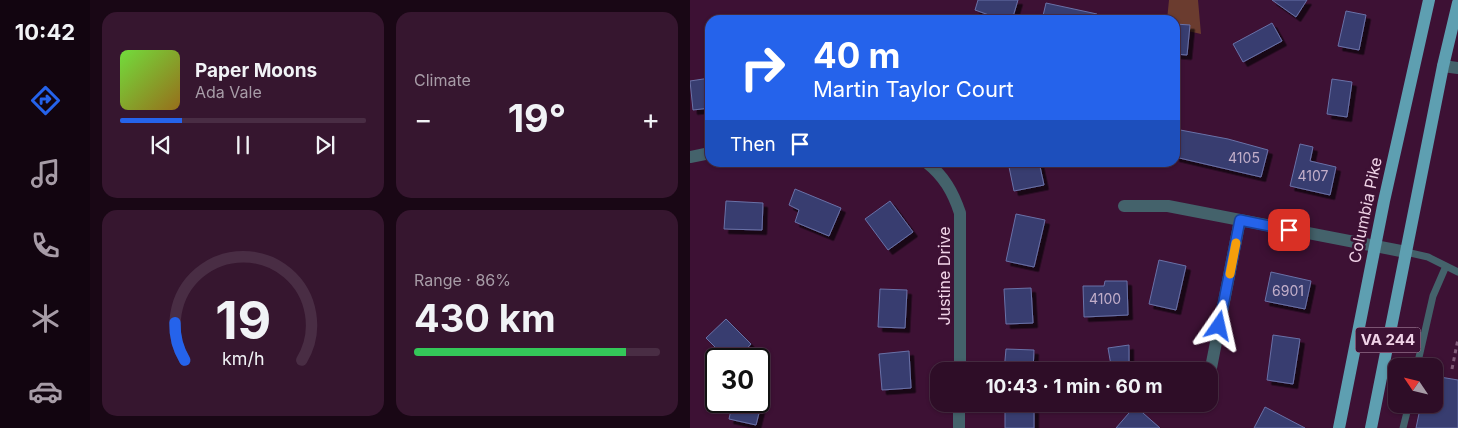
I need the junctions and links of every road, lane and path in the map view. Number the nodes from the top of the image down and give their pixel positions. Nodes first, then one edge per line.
1 (1429, 0) edge
2 (1458, 3) edge
3 (1443, 66) junction
4 (1458, 68) edge
5 (705, 154) edge
6 (690, 157) edge
7 (931, 167) edge
8 (1124, 206) dead end
9 (1240, 220) junction
10 (1374, 247) junction
11 (1406, 252) junction
12 (1446, 266) junction
13 (1458, 272) edge
14 (1458, 339) edge
15 (1419, 358) edge
16 (960, 362) edge
17 (1212, 362) edge
18 (1452, 369) dead end
19 (959, 412) edge
20 (1407, 413) edge
21 (959, 428) edge
22 (1339, 428) edge
23 (1371, 428) edge
24 (1403, 428) edge

1 - 10 main road, Columbia Pike / VA 244
2 - 3 main road, VA 244
3 - 4 street
3 - 11 main road, VA 244
5 - 6 street
7 - 16 street, Justine Drive
8 - 9 street
9 - 10 street
9 - 17 street
10 - 11 street
10 - 22 main road, Columbia Pike / VA 244
11 - 12 lane
11 - 23 main road, VA 244
12 - 13 lane
12 - 15 lane
14 - 18 path
19 - 21 street
20 - 24 lane

